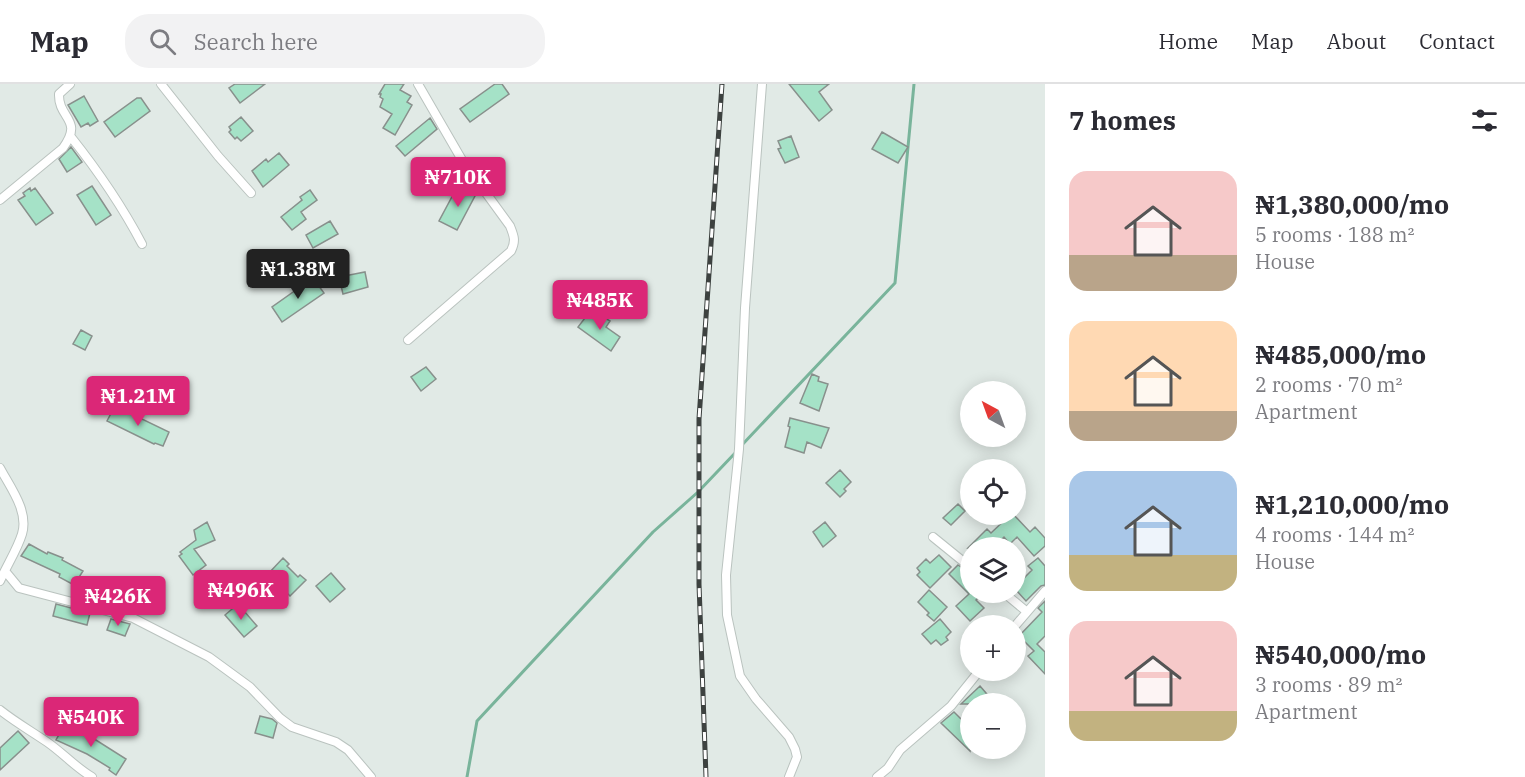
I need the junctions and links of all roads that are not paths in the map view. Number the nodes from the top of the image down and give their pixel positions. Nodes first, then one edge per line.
1 (70, 84) edge
2 (161, 84) edge
3 (418, 84) edge
4 (762, 84) edge
5 (71, 137) junction
6 (251, 193) dead end
7 (0, 200) edge
8 (142, 244) dead end
9 (408, 340) dead end
10 (0, 468) edge
11 (933, 537) dead end
12 (960, 559) edge
13 (5, 571) junction
14 (0, 581) edge
15 (1045, 591) edge
16 (1016, 603) edge
17 (1026, 611) junction
18 (1023, 615) edge
19 (971, 681) edge
20 (0, 710) edge
21 (92, 777) edge
22 (371, 777) edge
23 (789, 777) edge
24 (877, 777) edge

1 - 5 street
2 - 6 street
3 - 9 street
4 - 23 street
5 - 7 street
5 - 8 street
10 - 13 street
11 - 12 street
13 - 14 street
13 - 22 street
15 - 17 street
16 - 17 street
17 - 18 street
19 - 24 street
20 - 21 street

